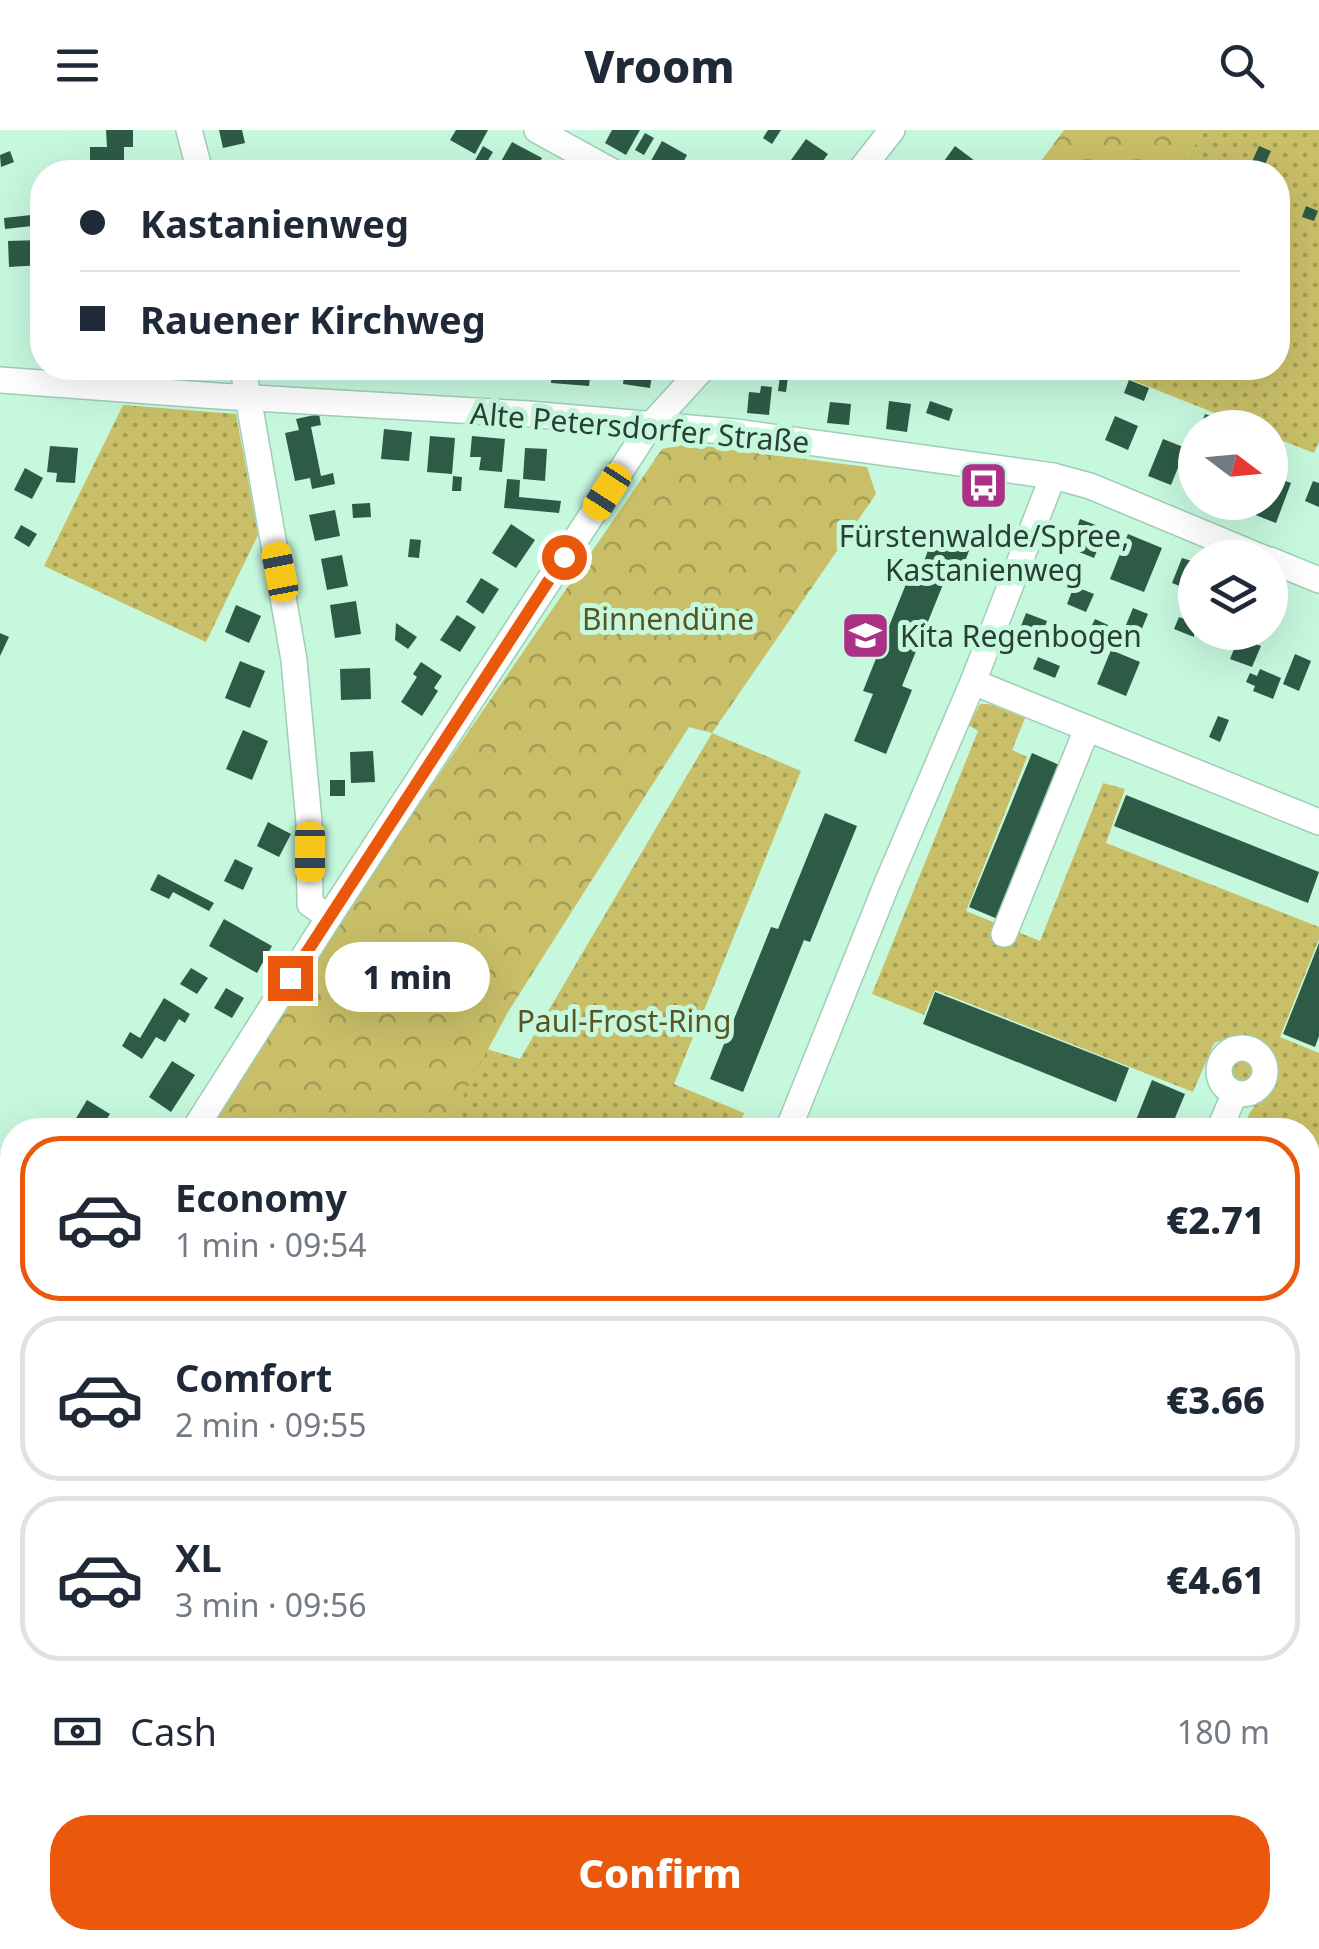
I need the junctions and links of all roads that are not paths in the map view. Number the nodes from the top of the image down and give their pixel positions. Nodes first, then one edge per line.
1 (189, 130) edge
2 (537, 130) edge
3 (892, 130) edge
4 (197, 160) edge
5 (592, 160) edge
6 (868, 160) edge
7 (0, 380) edge
8 (245, 380) edge
9 (691, 380) edge
10 (249, 397) junction
11 (650, 426) junction
12 (1053, 476) junction
13 (1221, 540) edge
14 (1288, 567) edge
15 (1319, 580) edge
16 (972, 682) junction
17 (1087, 729) junction
18 (1319, 822) edge
19 (329, 917) junction
20 (1004, 934) dead end
21 (1235, 1092) dead end
22 (202, 1118) edge
23 (793, 1118) edge
24 (1224, 1118) edge

1 - 4 street
2 - 5 street
3 - 6 street
7 - 10 street, Alte Petersdorfer Straße
8 - 10 street
9 - 11 street
10 - 11 street, Alte Petersdorfer Straße
10 - 19 street
11 - 12 street, Alte Petersdorfer Straße
11 - 19 street
12 - 13 street, Alte Petersdorfer Straße
12 - 16 street
14 - 15 street, Alte Petersdorfer Straße
16 - 17 street
16 - 23 street
17 - 18 street
17 - 20 street
19 - 22 street
21 - 24 street

